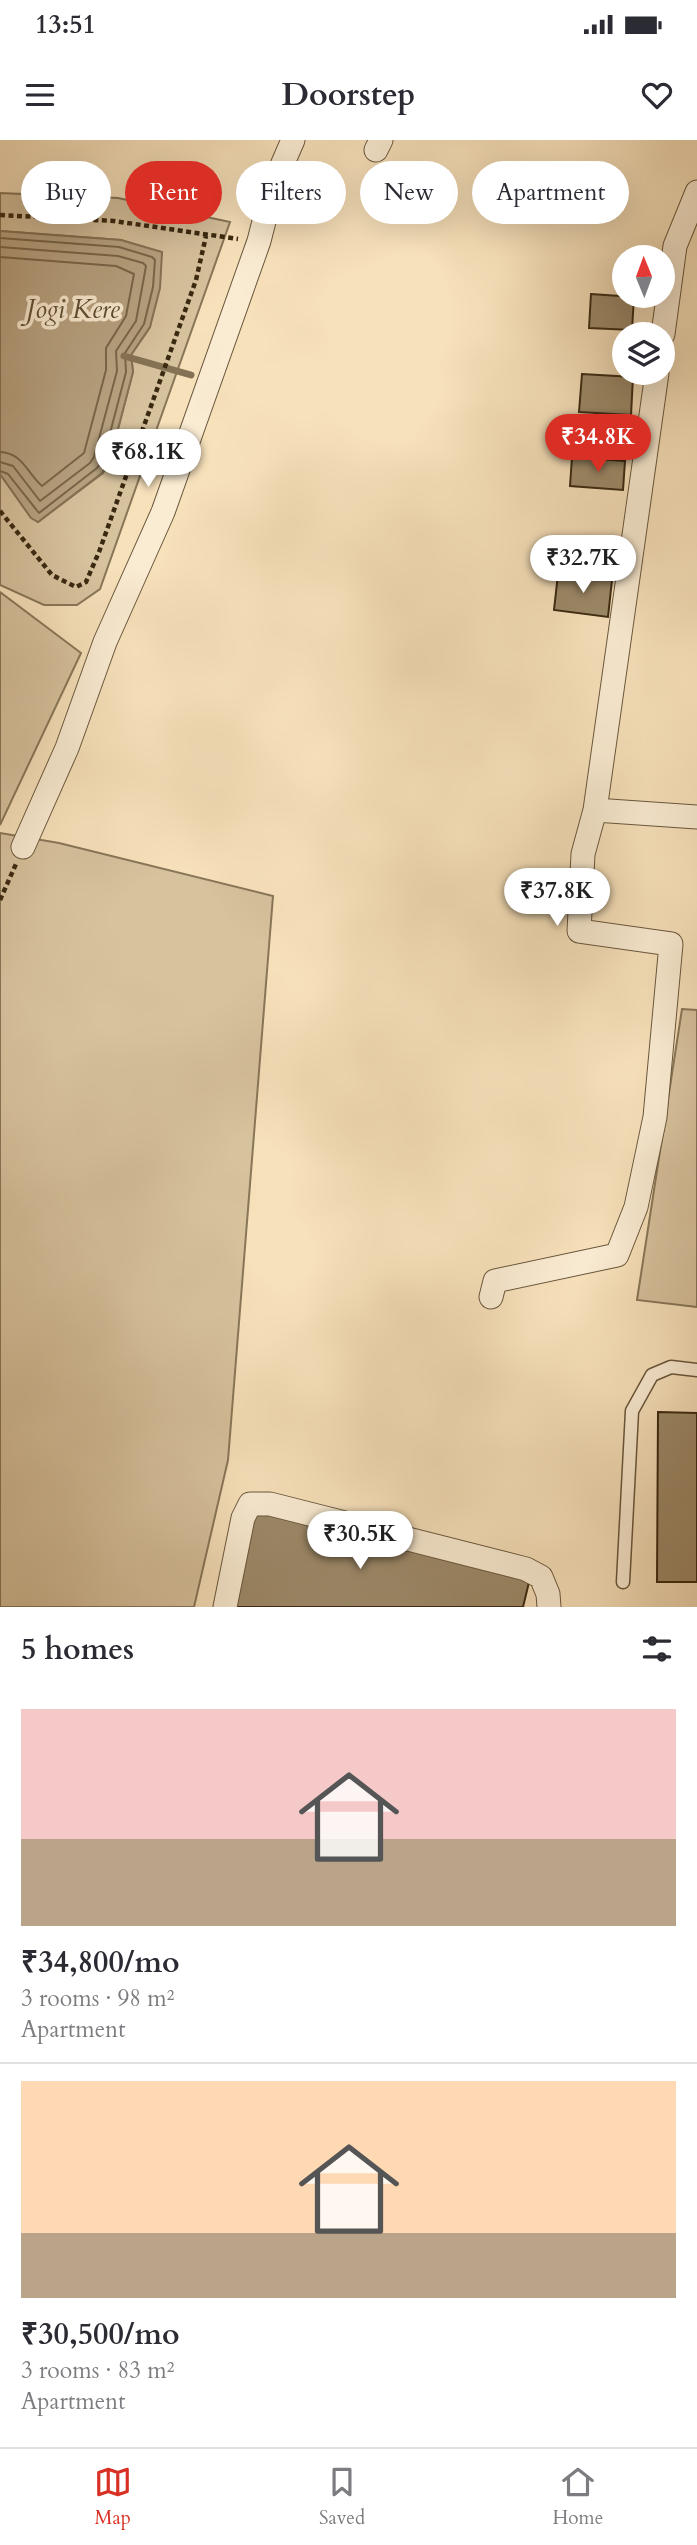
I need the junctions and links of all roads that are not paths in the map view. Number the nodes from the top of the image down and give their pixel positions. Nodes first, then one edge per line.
1 (293, 140) edge
2 (697, 192) edge
3 (692, 219) edge
4 (665, 322) edge
5 (655, 385) edge
6 (595, 810) junction
7 (697, 817) edge
8 (23, 847) road end
9 (491, 1297) dead end
10 (697, 1370) edge
11 (623, 1582) dead end
12 (225, 1607) edge
13 (549, 1607) edge

1 - 8 street
2 - 3 street
3 - 4 street
5 - 6 street
6 - 7 street
6 - 9 street
10 - 11 lane
12 - 13 street

